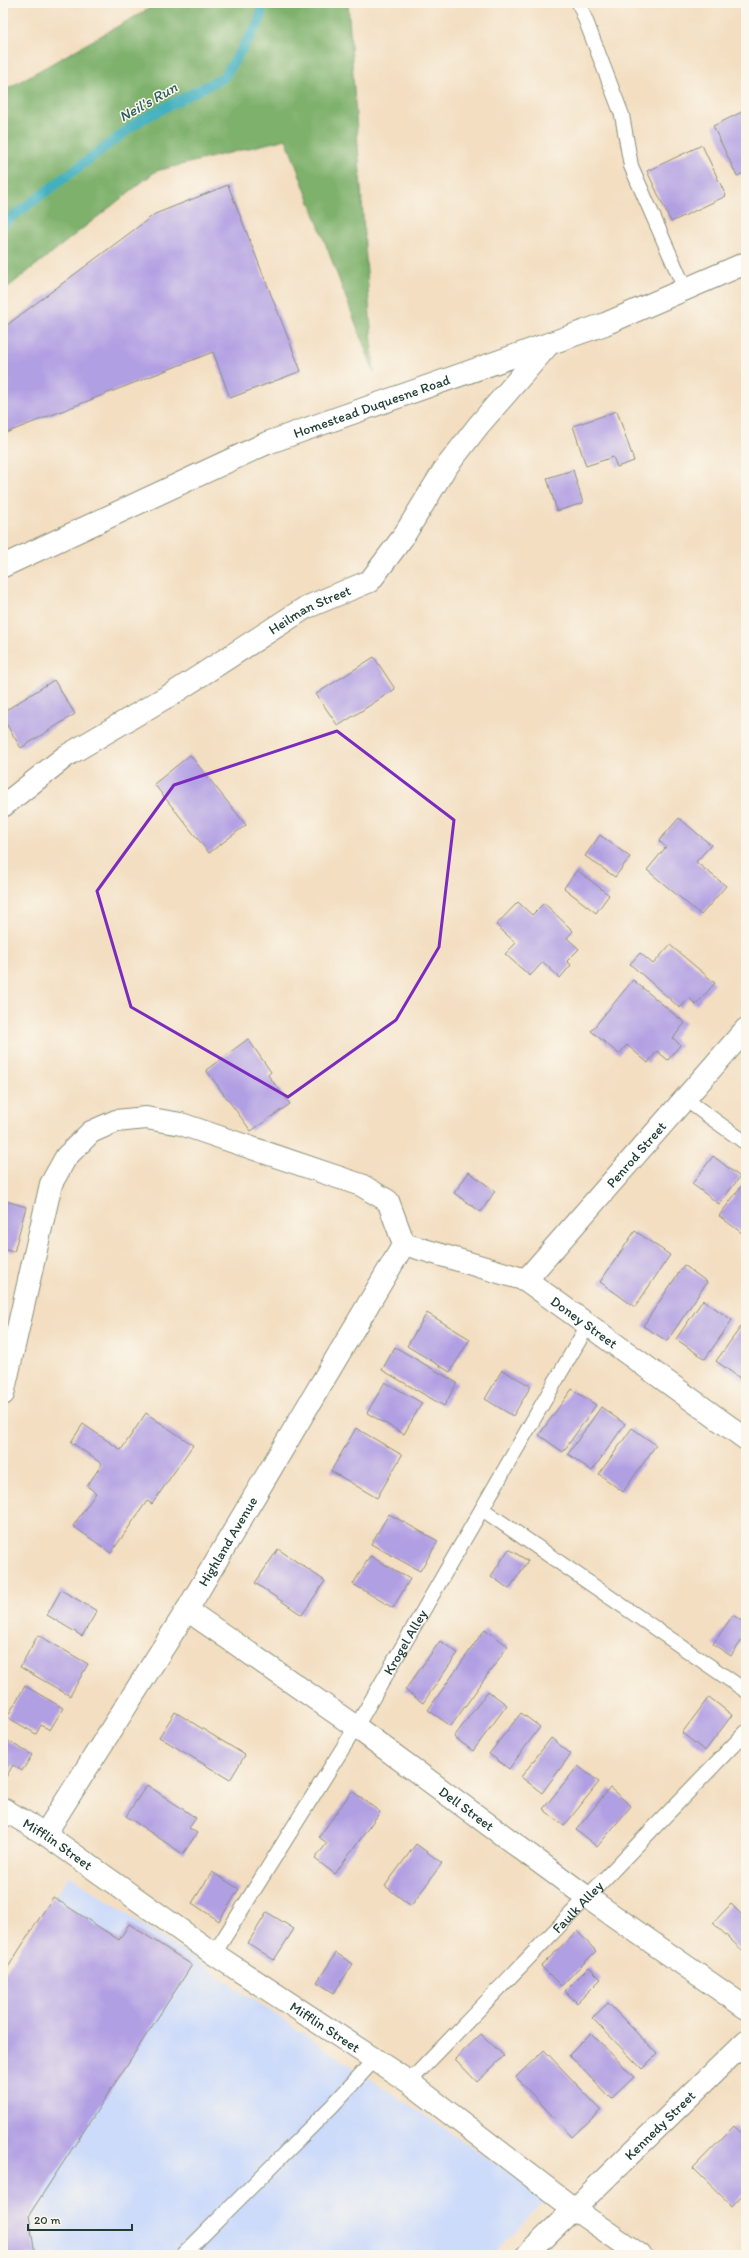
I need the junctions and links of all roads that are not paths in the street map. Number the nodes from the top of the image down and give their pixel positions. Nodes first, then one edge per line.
1 (579, 3) edge
2 (746, 263) edge
3 (685, 289) junction
4 (549, 344) junction
5 (3, 566) edge
6 (3, 806) edge
7 (746, 1029) edge
8 (685, 1099) junction
9 (746, 1143) edge
10 (404, 1244) junction
11 (526, 1280) junction
12 (588, 1325) junction
13 (3, 1394) edge
14 (746, 1439) edge
15 (482, 1509) junction
16 (187, 1610) junction
17 (746, 1691) edge
18 (356, 1727) junction
19 (746, 1732) edge
20 (3, 1809) edge
21 (45, 1834) junction
22 (588, 1898) junction
23 (214, 1954) junction
24 (746, 2008) edge
25 (746, 2041) edge
26 (375, 2059) junction
27 (409, 2082) junction
28 (574, 2209) junction
29 (635, 2253) edge
30 (183, 2255) edge
31 (527, 2255) edge

1 - 3 lane
2 - 3 street, Homestead Duquesne Road
3 - 4 street, Homestead Duquesne Road
4 - 5 street, Homestead Duquesne Road
4 - 6 street, Heilman Street
7 - 8 street, Penrod Street
8 - 9 lane
8 - 11 street, Penrod Street
10 - 11 street, Doney Street
10 - 13 street
10 - 16 street, Highland Avenue
11 - 12 street, Doney Street
12 - 14 street, Doney Street
12 - 15 lane, Krogel Alley
15 - 17 lane
15 - 18 lane, Krogel Alley
16 - 18 street, Dell Street
16 - 21 street, Highland Avenue
18 - 22 street, Dell Street
18 - 23 lane, Krogel Alley
19 - 22 lane, Faulk Alley
20 - 21 street, Mifflin Street
21 - 23 street, Mifflin Street
22 - 24 street, Dell Street
22 - 27 lane, Faulk Alley
23 - 26 street, Mifflin Street
25 - 28 street, Kennedy Street
26 - 27 street, Mifflin Street
26 - 30 lane
27 - 28 street, Mifflin Street
28 - 29 street, Mifflin Street
28 - 31 street, Kennedy Street

